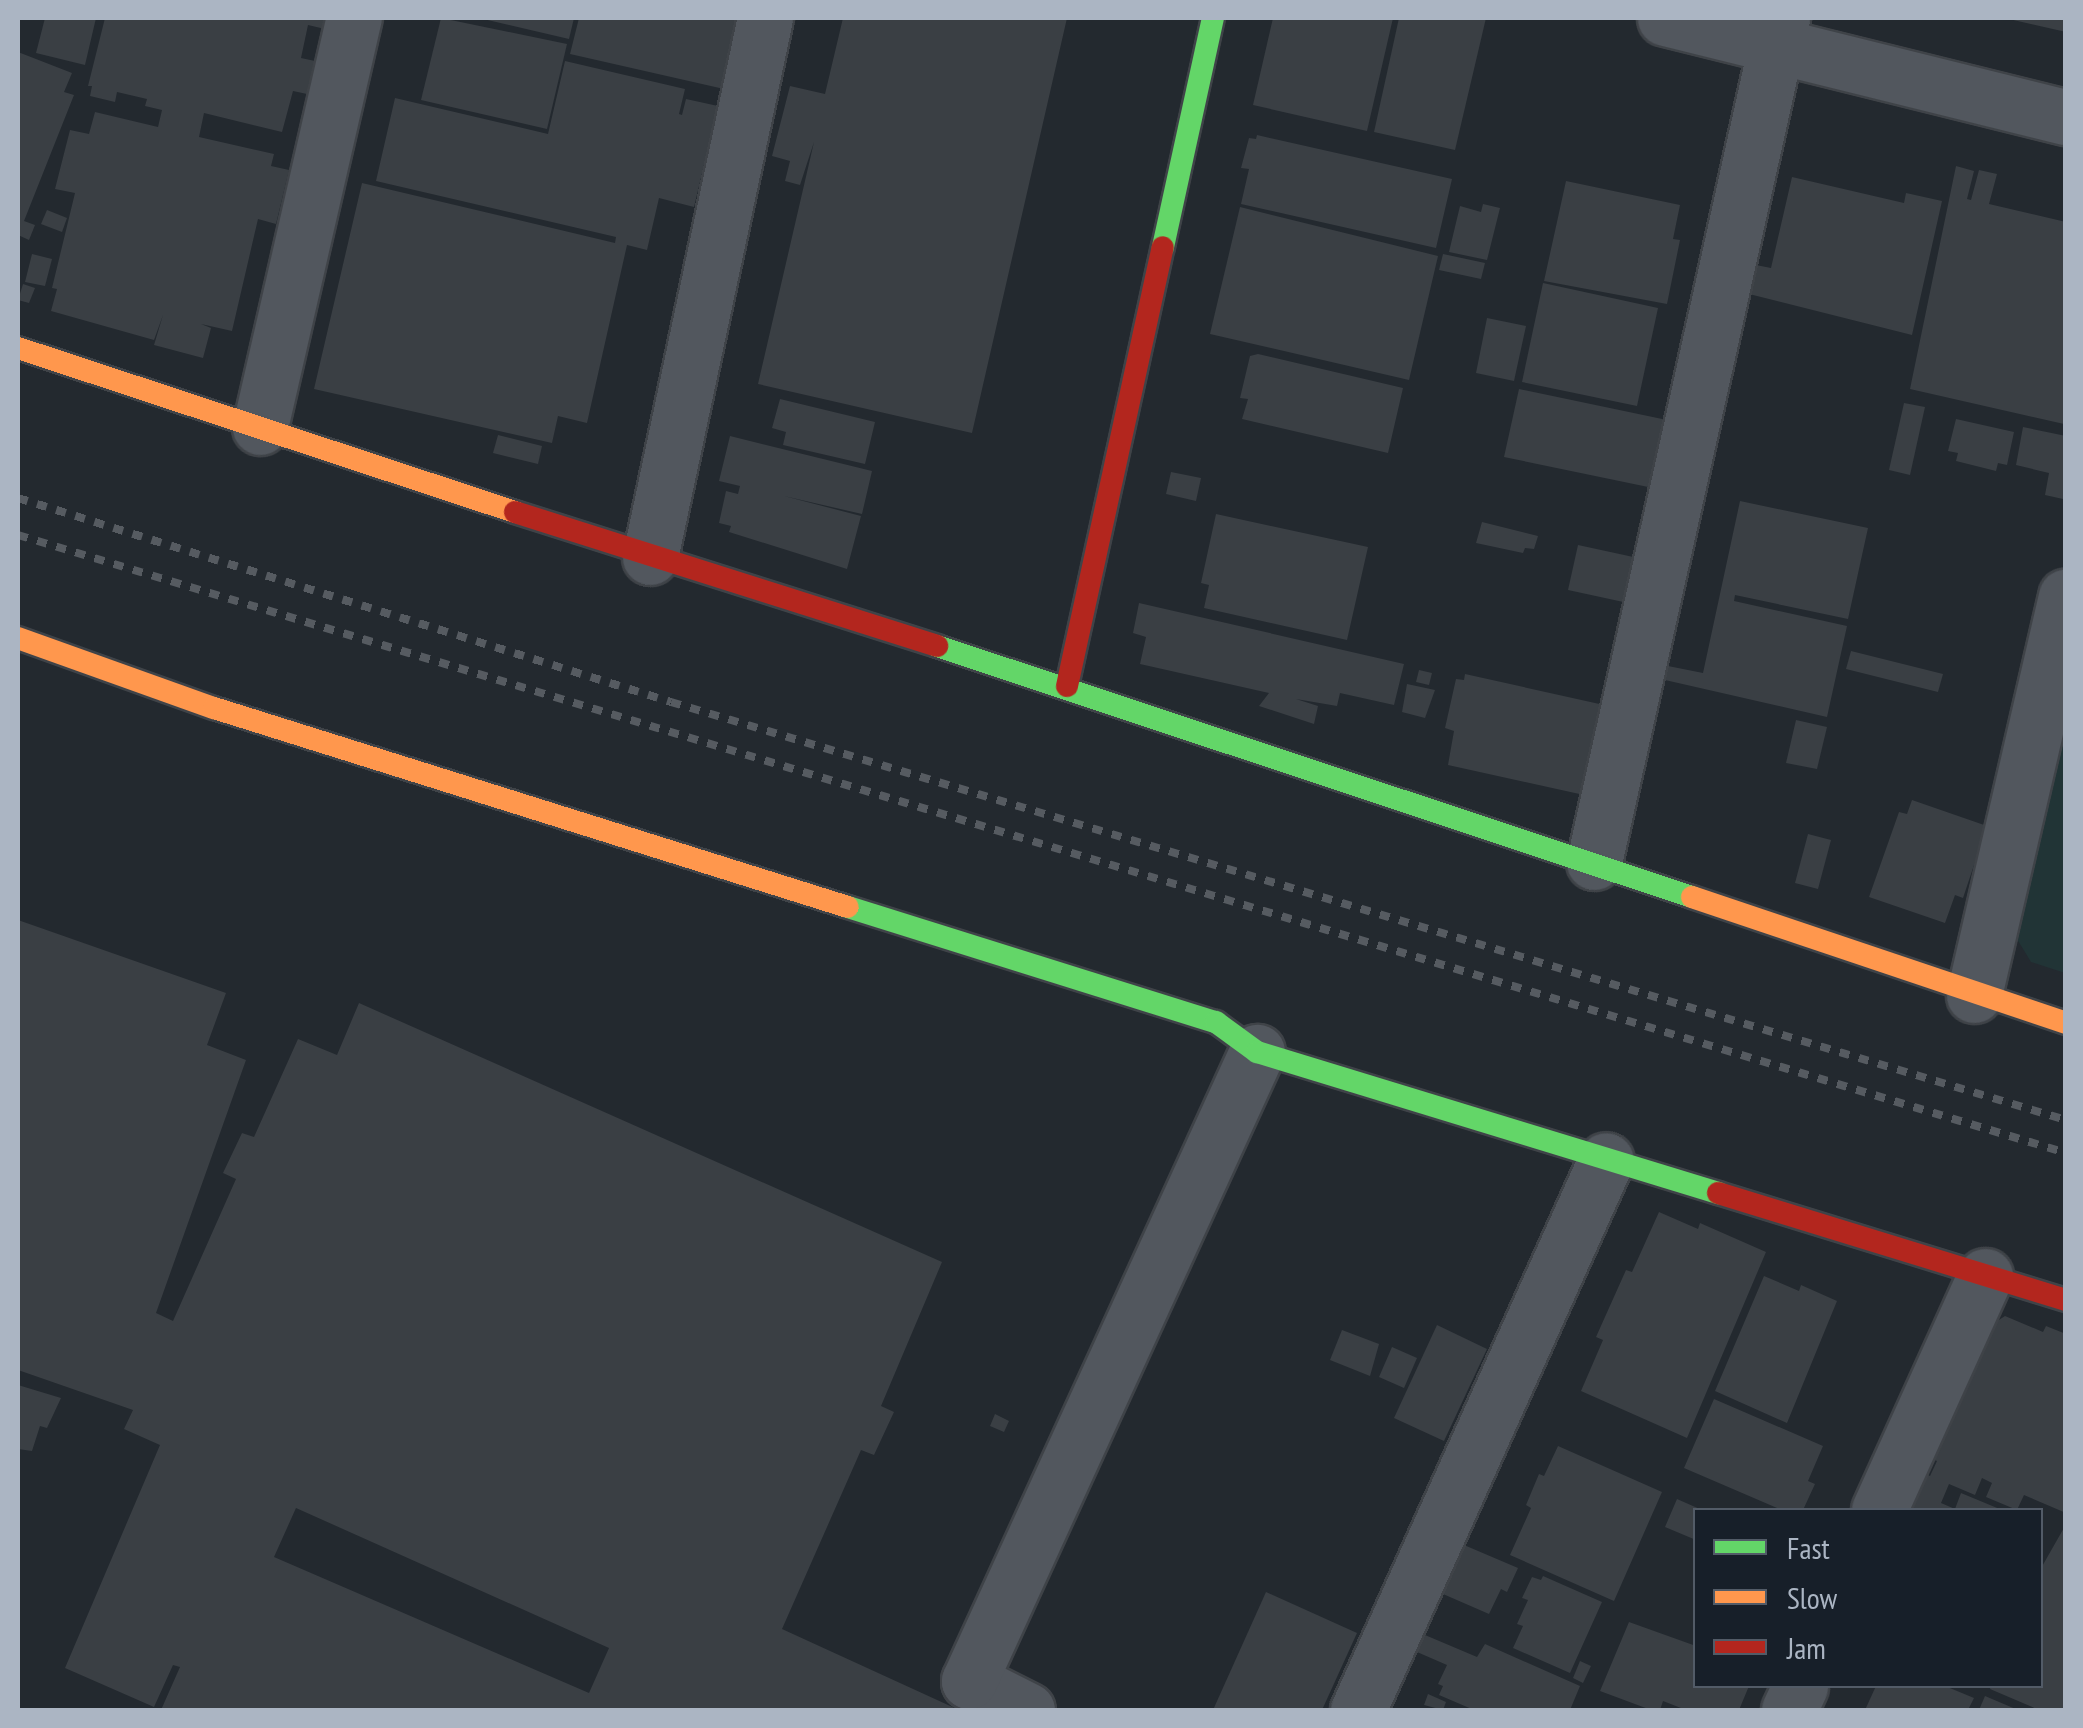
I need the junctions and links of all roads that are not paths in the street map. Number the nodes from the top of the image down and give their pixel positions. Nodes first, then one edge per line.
1 (354, 18) edge
2 (765, 18) edge
3 (1213, 18) edge
4 (1665, 18) edge
5 (1779, 32) edge
6 (2066, 116) edge
7 (18, 348) edge
8 (260, 427) junction
9 (650, 557) junction
10 (2066, 596) edge
11 (18, 638) edge
12 (1066, 686) junction
13 (1594, 862) junction
14 (1974, 995) junction
15 (2066, 1023) edge
16 (1257, 1052) junction
17 (1606, 1160) junction
18 (1985, 1276) junction
19 (2066, 1300) edge
20 (1880, 1508) edge
21 (1027, 1710) edge
22 (1358, 1710) edge

1 - 8 street
2 - 9 street
3 - 12 street
4 - 5 street
5 - 6 street
5 - 13 street
7 - 8 street
8 - 9 street
9 - 12 street
10 - 14 street
11 - 16 street
12 - 13 street
13 - 14 street
14 - 15 street
16 - 17 street
16 - 21 street
17 - 18 street
17 - 22 street
18 - 19 street
18 - 20 street

